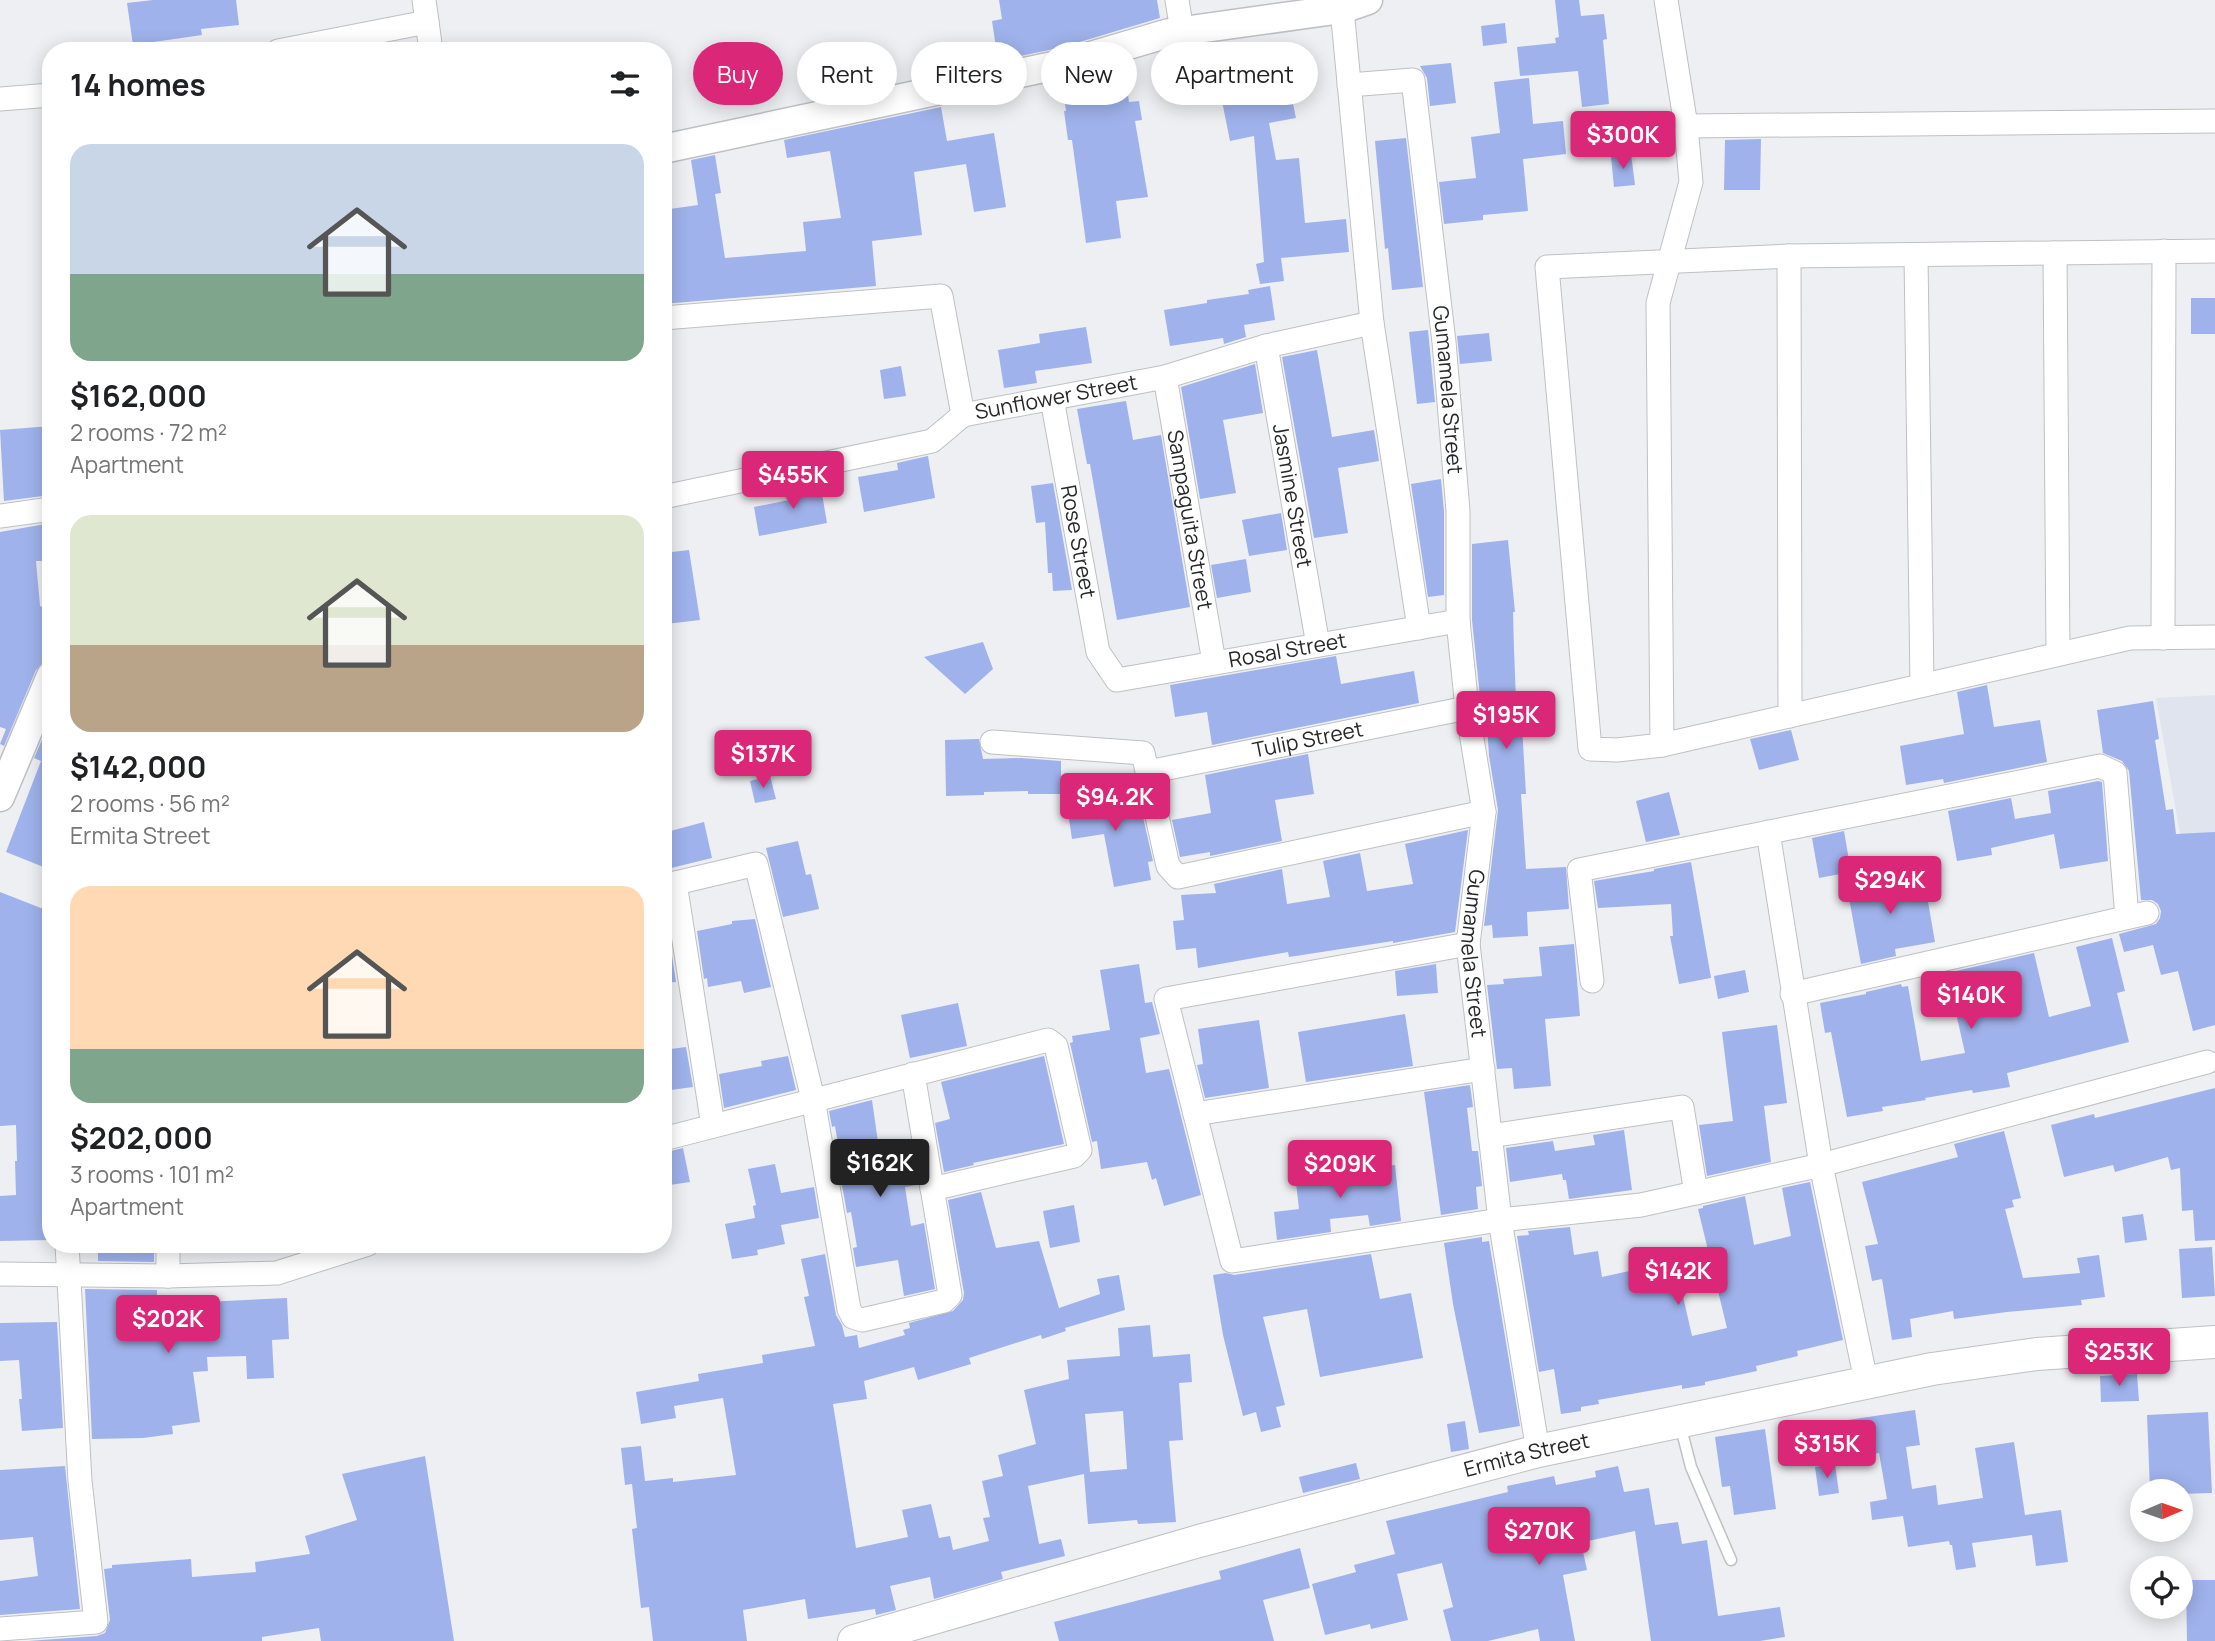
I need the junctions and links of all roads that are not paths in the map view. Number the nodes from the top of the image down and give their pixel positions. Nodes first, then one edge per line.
1 (1177, 0) edge
2 (1368, 0) edge
3 (1666, 0) edge
4 (1342, 9) junction
5 (425, 11) edge
6 (1182, 31) junction
7 (311, 42) edge
8 (430, 42) edge
9 (1349, 85) junction
10 (42, 96) edge
11 (0, 99) edge
12 (2215, 121) edge
13 (1686, 126) junction
14 (672, 147) edge
15 (2164, 251) junction
16 (2215, 251) edge
17 (2055, 253) junction
18 (1789, 256) junction
19 (1916, 256) junction
20 (1671, 261) junction
21 (672, 317) edge
22 (1372, 323) junction
23 (1266, 346) junction
24 (1165, 377) junction
25 (1052, 399) junction
26 (963, 415) junction
27 (672, 495) edge
28 (42, 510) edge
29 (0, 516) edge
30 (1458, 621) junction
31 (1419, 628) junction
32 (2215, 637) edge
33 (2163, 638) junction
34 (1318, 645) junction
35 (2058, 654) junction
36 (1213, 662) junction
37 (1117, 680) joint
38 (1922, 685) junction
39 (42, 697) edge
40 (1466, 708) junction
41 (1790, 716) junction
42 (992, 742) dead end
43 (1661, 745) junction
44 (1147, 772) junction
45 (0, 797) edge
46 (1484, 812) junction
47 (1768, 832) junction
48 (672, 884) edge
49 (672, 901) edge
50 (1468, 944) junction
51 (1592, 981) dead end
52 (1792, 994) junction
53 (2207, 1062) dead end
54 (1483, 1069) junction
55 (913, 1074) junction
56 (813, 1099) junction
57 (1195, 1114) junction
58 (713, 1126) junction
59 (1490, 1136) junction
60 (672, 1137) edge
61 (1821, 1165) junction
62 (932, 1189) junction
63 (1696, 1193) junction
64 (1500, 1220) junction
65 (67, 1253) edge
66 (168, 1253) edge
67 (340, 1253) edge
68 (0, 1274) edge
69 (168, 1276) junction
70 (68, 1277) junction
71 (2215, 1342) edge
72 (1866, 1381) junction
73 (1679, 1421) junction
74 (1538, 1451) junction
75 (1731, 1560) dead end
76 (0, 1629) edge
77 (854, 1641) edge

1 - 6 street
2 - 4 street
3 - 13 street
4 - 6 street
4 - 9 street
5 - 7 street
5 - 8 street
6 - 14 street
9 - 22 street
9 - 30 street, Gumamela Street
10 - 11 street
12 - 13 street
13 - 20 street
15 - 16 street
15 - 17 street
15 - 33 street
17 - 19 street
17 - 35 street
18 - 19 street
18 - 20 street
18 - 41 street
19 - 38 street
20 - 43 street
20 - 43 street
21 - 26 street
22 - 23 street, Sunflower Street
22 - 31 street
23 - 24 street, Sunflower Street
23 - 34 street, Jasmine Street
24 - 25 street, Sunflower Street
24 - 36 street, Sampaguita Street
25 - 26 street, Sunflower Street
25 - 37 street, Rose Street
26 - 27 street, Sunflower Street
28 - 29 street
30 - 31 street, Rosal Street
30 - 40 street, Gumamela Street
31 - 34 street, Rosal Street
32 - 33 street
33 - 35 street
34 - 36 street, Rosal Street
35 - 38 street
36 - 37 street, Rosal Street
38 - 41 street
39 - 45 street
40 - 44 street, Tulip Street
40 - 46 street, Gumamela Street
41 - 43 street
42 - 44 street
44 - 46 street
46 - 50 street, Gumamela Street
47 - 51 street
47 - 52 street
47 - 52 street
48 - 56 street
49 - 58 street
50 - 54 street, Gumamela Street
50 - 57 street
52 - 61 street
53 - 61 street
54 - 57 street
54 - 59 street, Gumamela Street
55 - 56 street
55 - 62 street
55 - 62 street
56 - 58 street
56 - 62 street
57 - 64 street
58 - 60 street
59 - 63 street
59 - 64 street, Gumamela Street
61 - 63 street
61 - 72 street
63 - 64 street
64 - 74 street, Gumamela Street
65 - 70 street
66 - 69 street
67 - 69 street
68 - 70 street
69 - 70 street
70 - 76 street
71 - 72 main road, Ermita Street
72 - 73 main road, Ermita Street
73 - 74 main road, Ermita Street
73 - 75 lane
74 - 77 main road, Ermita Street

